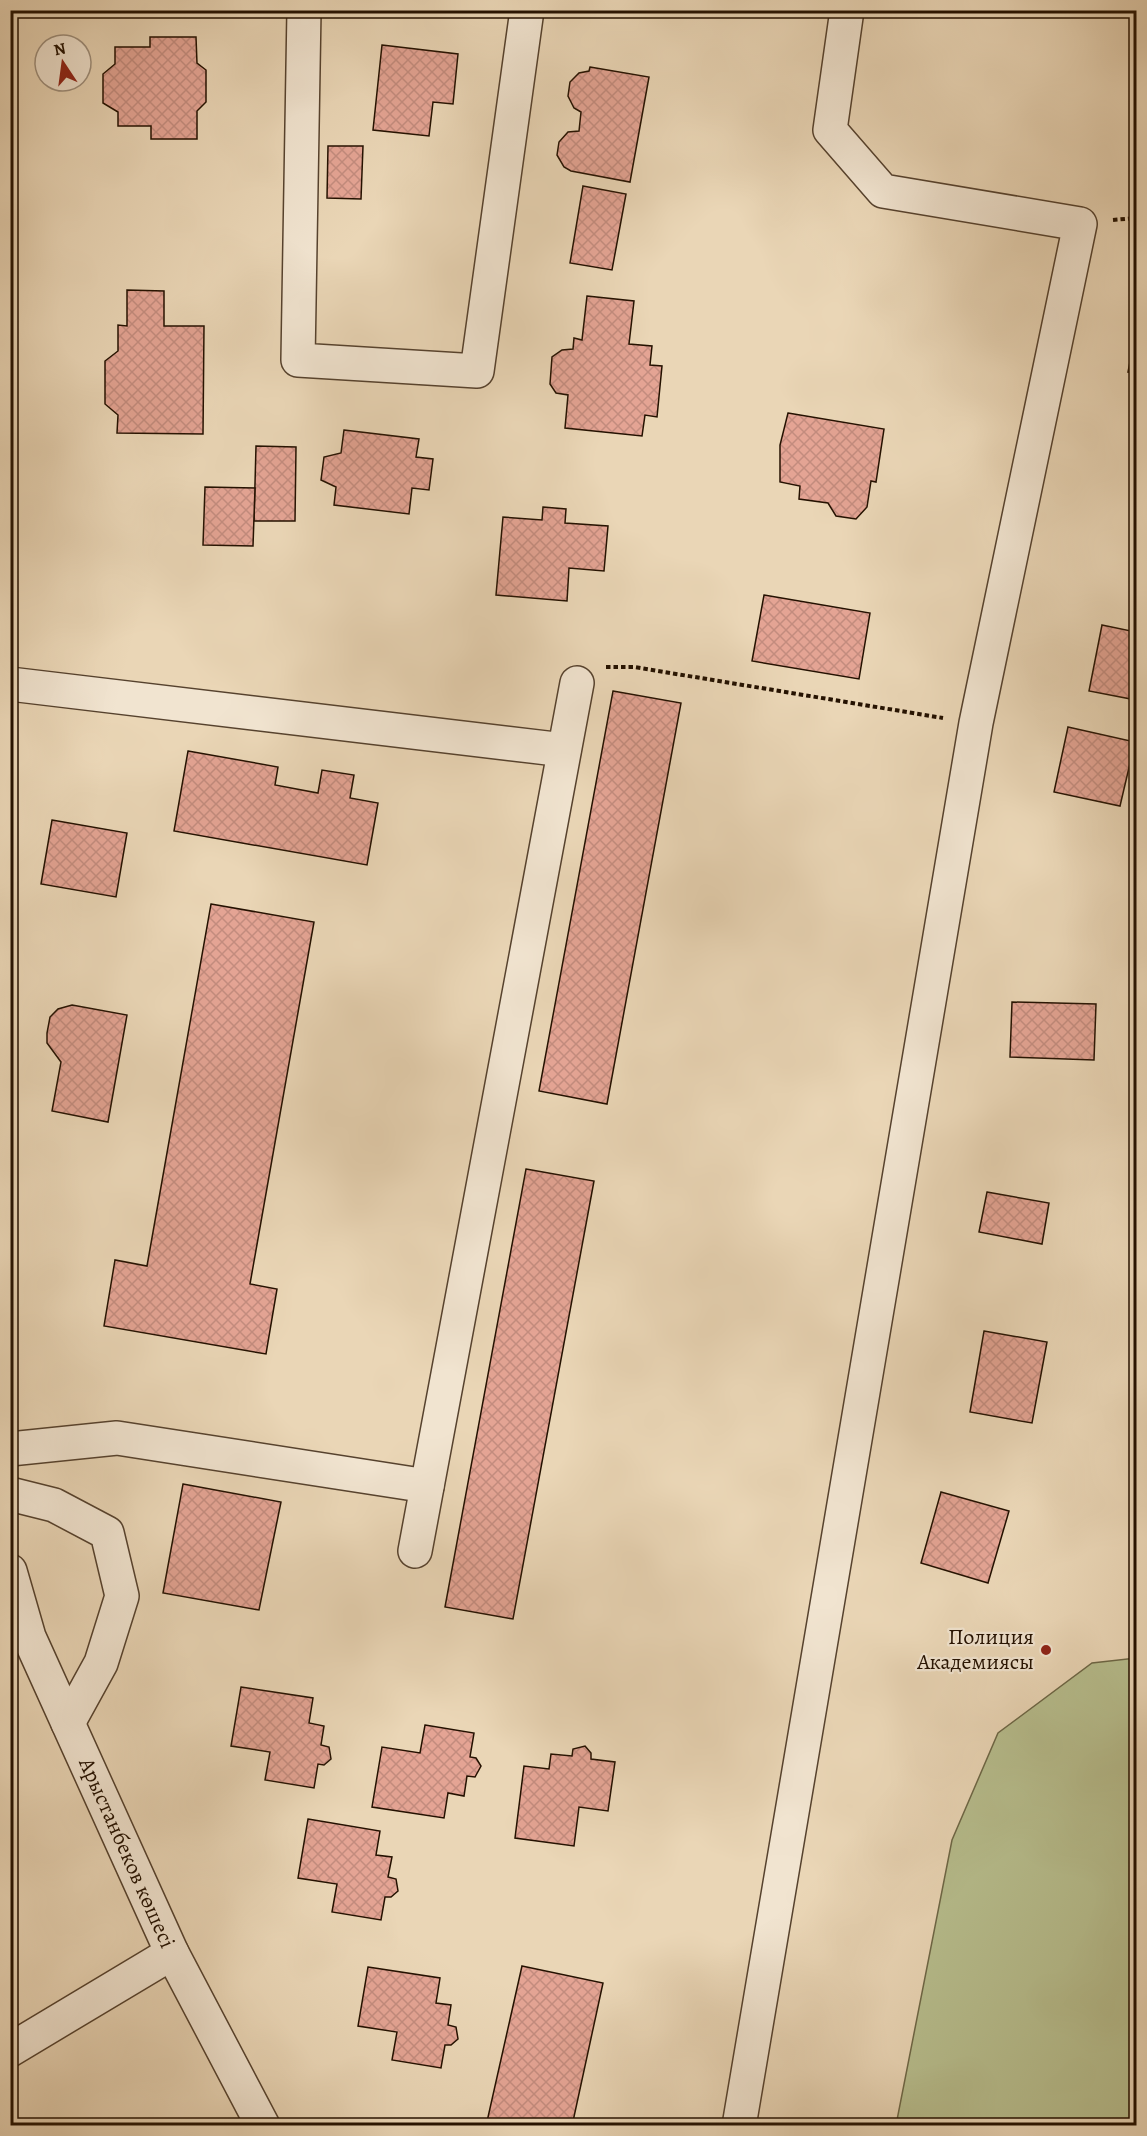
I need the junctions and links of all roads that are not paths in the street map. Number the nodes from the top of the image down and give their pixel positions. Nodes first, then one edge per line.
1 (304, 10) edge
2 (527, 10) edge
3 (847, 10) edge
4 (577, 683) road end
5 (10, 684) edge
6 (564, 750) junction
7 (10, 1449) edge
8 (427, 1486) junction
9 (10, 1494) edge
10 (415, 1551) dead end
11 (10, 1571) edge
12 (68, 1723) junction
13 (172, 1953) junction
14 (10, 2050) edge
15 (263, 2126) edge
16 (739, 2126) edge

1 - 2 street
3 - 16 street
4 - 6 street
5 - 6 street
6 - 8 street
7 - 8 street
8 - 10 street
9 - 12 street
11 - 12 street, Арыстанбеков көшесі
12 - 13 street, Арыстанбеков көшесі
13 - 14 street
13 - 15 street, Арыстанбеков көшесі

